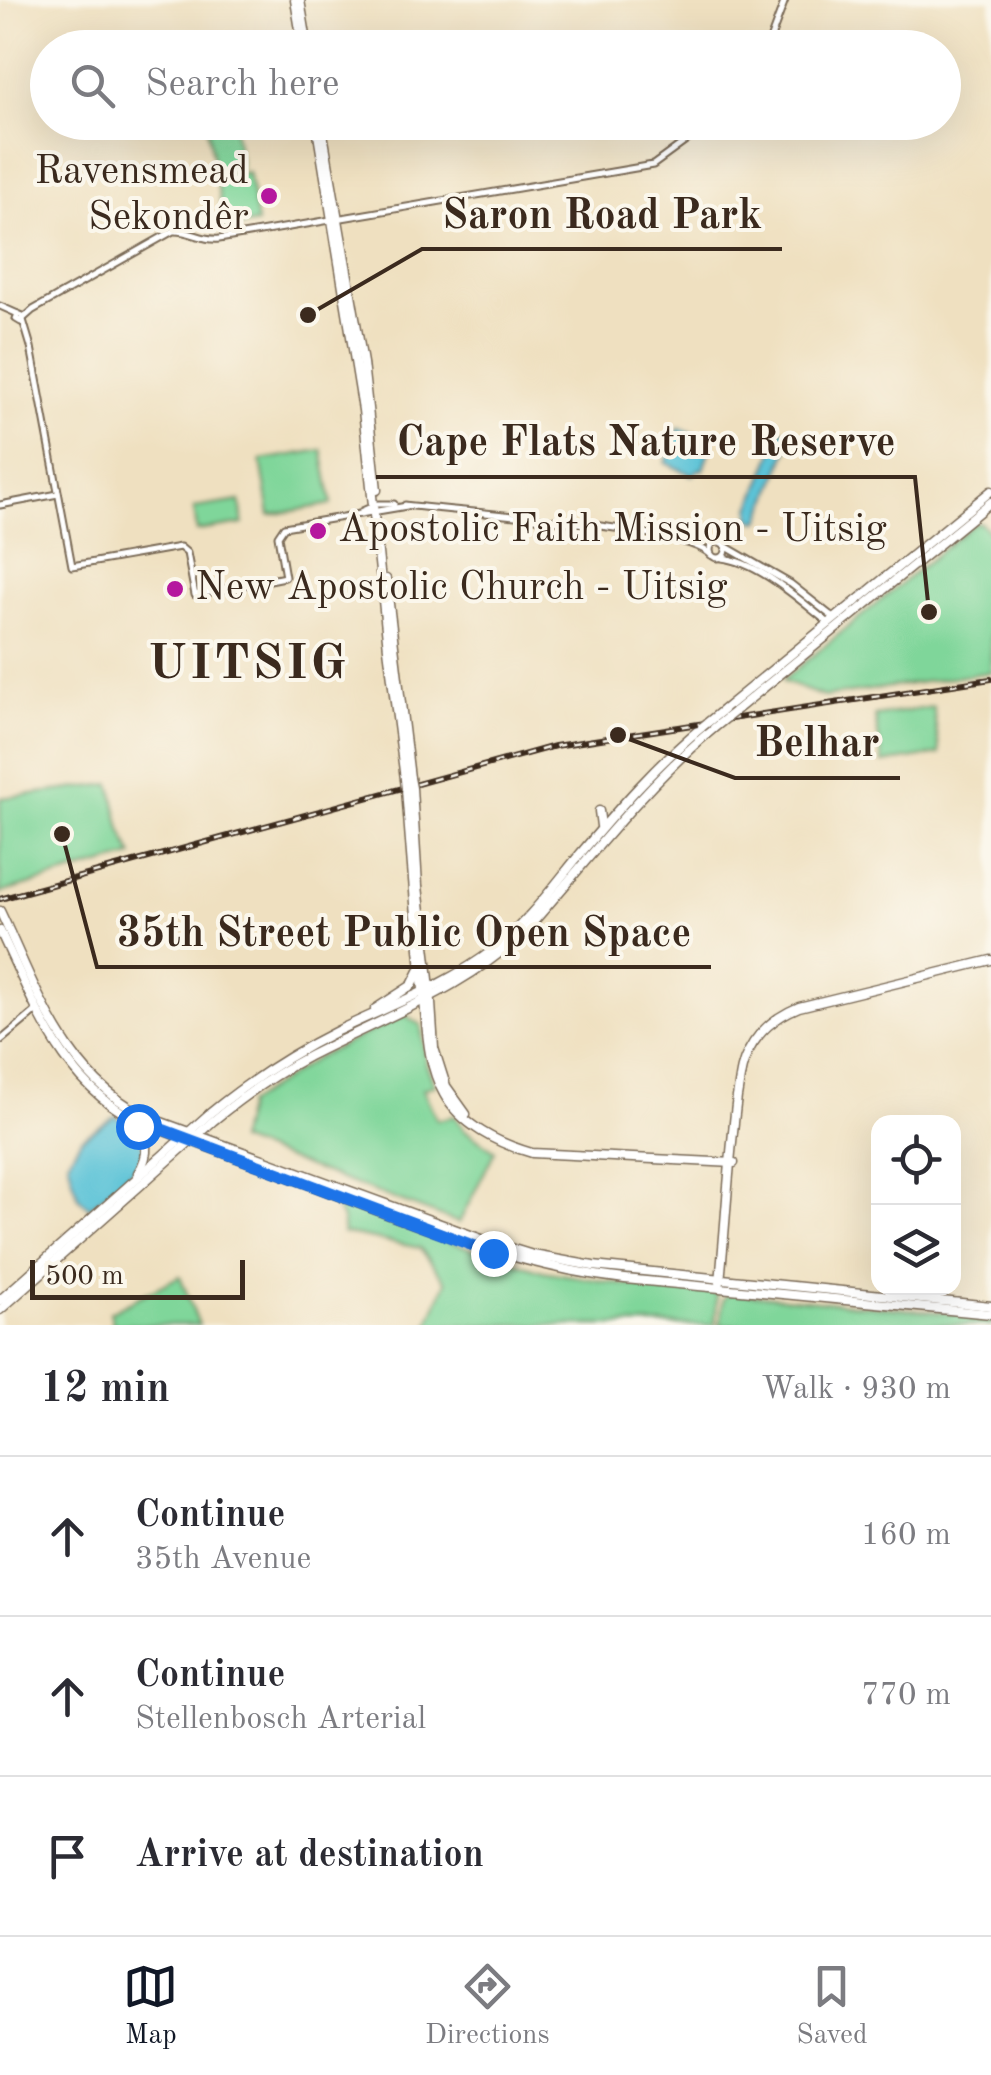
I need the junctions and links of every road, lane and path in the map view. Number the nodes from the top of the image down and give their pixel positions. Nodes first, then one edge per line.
1 (297, 0) edge
2 (785, 0) edge
3 (302, 30) edge
4 (774, 30) edge
5 (321, 140) edge
6 (688, 140) edge
7 (335, 219) junction
8 (1, 307) edge
9 (20, 318) junction
10 (991, 491) edge
11 (58, 494) junction
12 (991, 502) edge
13 (0, 505) edge
14 (376, 508) junction
15 (683, 540) junction
16 (712, 544) junction
17 (724, 546) junction
18 (710, 555) junction
19 (722, 558) junction
20 (802, 592) junction
21 (796, 598) junction
22 (835, 624) junction
23 (599, 811) dead end
24 (597, 834) junction
25 (0, 912) edge
26 (0, 930) edge
27 (991, 960) edge
28 (424, 966) junction
29 (452, 977) junction
30 (427, 993) junction
31 (42, 1008) junction
32 (342, 1029) junction
33 (0, 1042) edge
34 (129, 1117) junction
35 (190, 1136) junction
36 (732, 1163) junction
37 (133, 1180) junction
38 (724, 1261) junction
39 (702, 1277) junction
40 (746, 1281) junction
41 (722, 1284) junction
42 (0, 1300) edge
43 (991, 1306) edge
44 (0, 1310) edge
45 (991, 1314) edge

1 - 3 main road
2 - 4 street
5 - 7 main road
6 - 7 street
7 - 9 street
7 - 14 main road
8 - 9 street
9 - 11 street
10 - 22 main road
11 - 13 street
11 - 14 street
12 - 22 main road
14 - 15 street
14 - 28 main road
15 - 16 street
15 - 18 street
16 - 17 street
16 - 18 street
17 - 19 street
17 - 20 street
18 - 19 street
19 - 21 street
20 - 21 street
20 - 22 street
21 - 22 street
22 - 24 main road, bridge
22 - 30 main road, bridge
23 - 24 main road
24 - 29 main road
25 - 31 main road
26 - 31 main road
27 - 36 main road
28 - 29 main road
28 - 30 main road
28 - 32 main road
29 - 30 main road
30 - 32 main road
30 - 35 main road
30 - 36 main road
31 - 33 street
31 - 34 main road
31 - 35 main road
32 - 35 main road
34 - 35 main road
34 - 37 main road
35 - 37 main road
35 - 39 main road
35 - 41 main road
35 - 44 main road
36 - 38 main road
37 - 42 main road
38 - 39 main road
38 - 40 main road
38 - 41 main road
39 - 41 main road
40 - 41 main road
40 - 43 main road
41 - 45 main road

